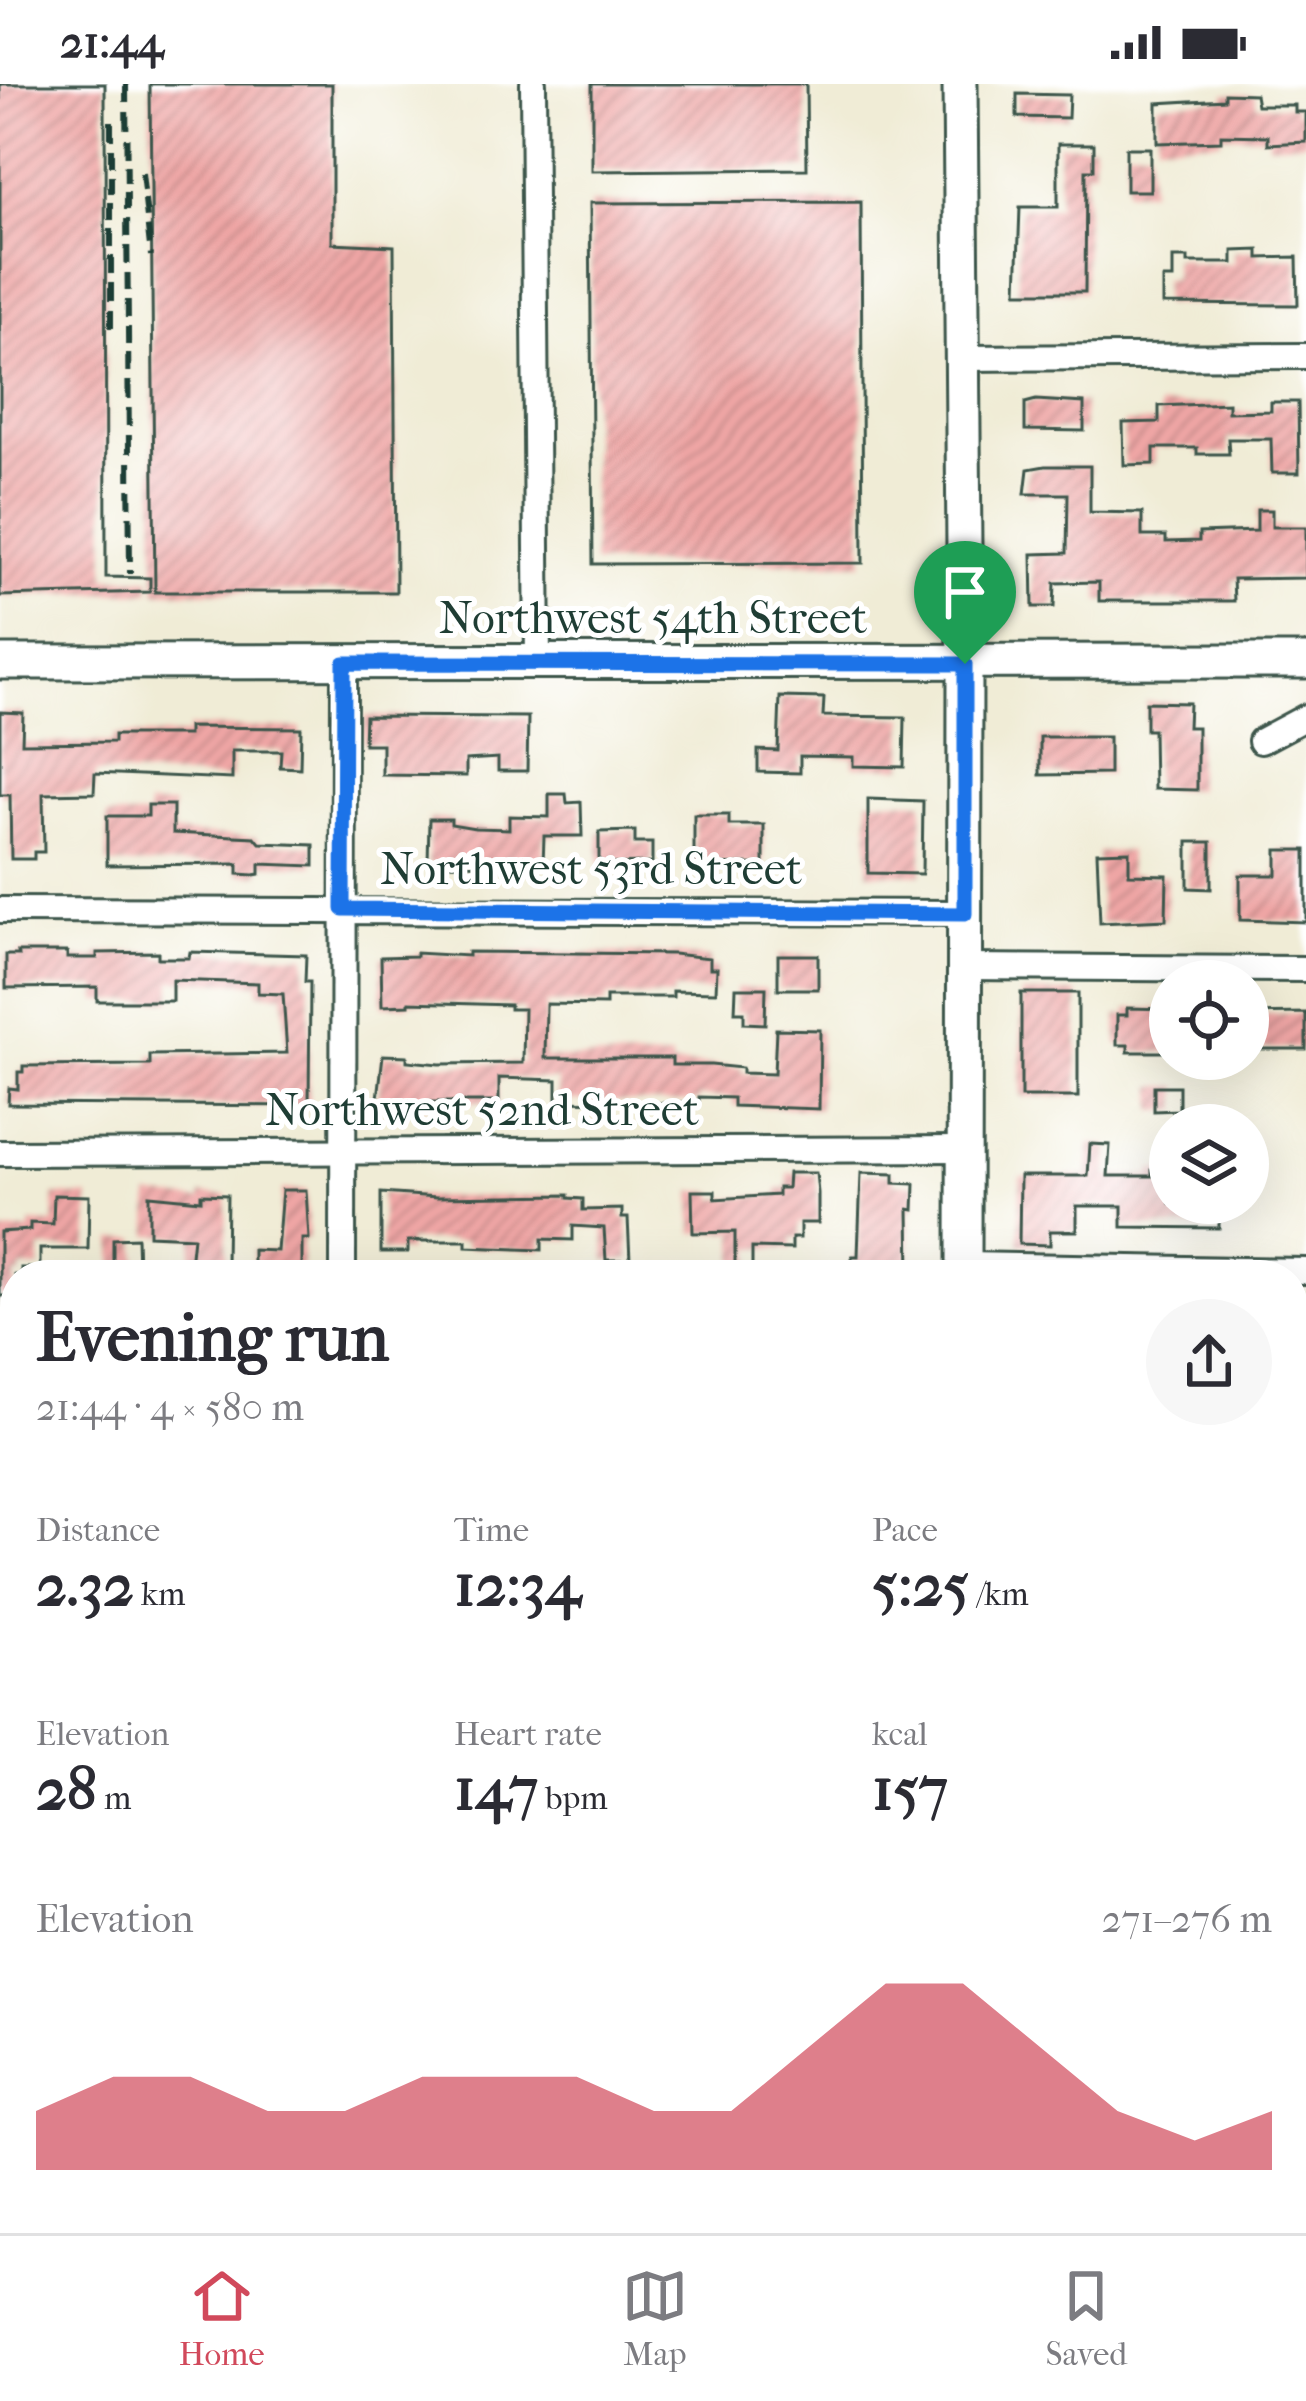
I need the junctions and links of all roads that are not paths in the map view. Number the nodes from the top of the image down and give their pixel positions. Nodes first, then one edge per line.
1 (533, 84) edge
2 (960, 84) edge
3 (1306, 356) edge
4 (962, 358) junction
5 (1306, 661) edge
6 (0, 662) edge
7 (344, 663) junction
8 (538, 664) junction
9 (965, 664) junction
10 (1306, 716) edge
11 (1261, 741) dead end
12 (343, 909) junction
13 (0, 910) edge
14 (965, 914) junction
15 (965, 967) junction
16 (1306, 969) edge
17 (964, 1149) junction
18 (0, 1153) edge
19 (345, 1153) junction
20 (344, 1260) edge
21 (964, 1260) edge

1 - 8 street
2 - 4 main road
3 - 4 street
4 - 9 main road
5 - 9 main road, Northwest 54th Street
6 - 7 main road, Northwest 54th Street
7 - 8 main road, Northwest 54th Street
7 - 12 street
8 - 9 main road, Northwest 54th Street
9 - 14 main road
10 - 11 street
12 - 13 street, Northwest 53rd Street
12 - 14 street, Northwest 53rd Street
12 - 19 street
14 - 15 main road
15 - 16 street
15 - 17 main road
17 - 19 street, Northwest 52nd Street
17 - 21 main road
18 - 19 street, Northwest 52nd Street
19 - 20 street

